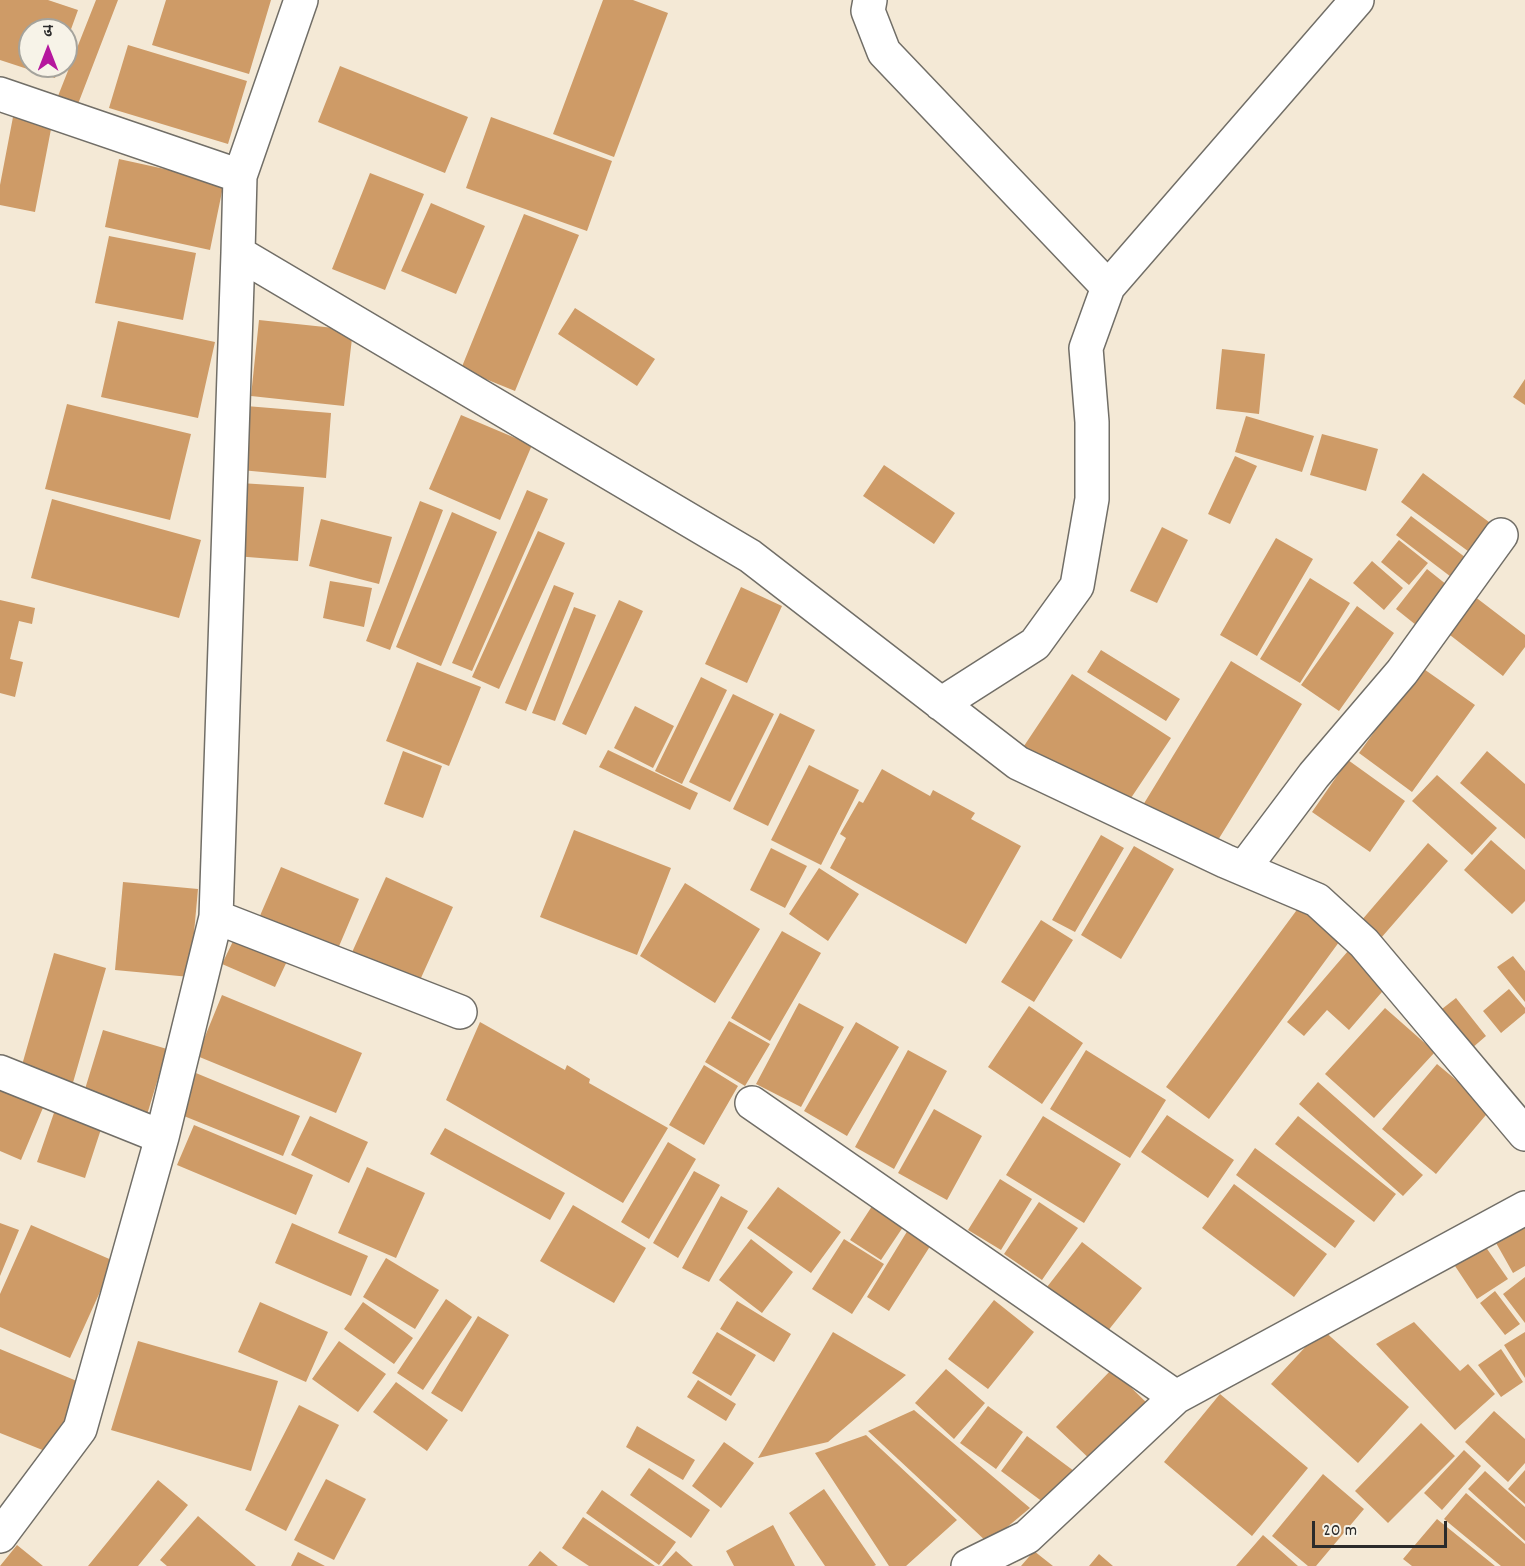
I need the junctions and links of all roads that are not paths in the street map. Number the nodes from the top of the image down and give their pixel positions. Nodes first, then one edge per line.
1 (301, 0) edge
2 (870, 0) edge
3 (1357, 0) edge
4 (0, 93) edge
5 (240, 176) junction
6 (238, 253) junction
7 (1108, 287) junction
8 (1501, 535) dead end
9 (941, 704) junction
10 (1244, 868) junction
11 (216, 917) junction
12 (460, 1012) dead end
13 (0, 1072) edge
14 (752, 1103) dead end
15 (1525, 1134) edge
16 (162, 1137) junction
17 (1525, 1208) edge
18 (1176, 1397) junction
19 (0, 1536) edge
20 (968, 1566) edge

1 - 5 street
2 - 7 street
3 - 7 street
4 - 5 street
5 - 6 street
6 - 9 street
6 - 11 street
7 - 9 street
8 - 10 street
9 - 10 street
10 - 15 street
11 - 12 street
11 - 16 street
13 - 16 street
14 - 18 street
16 - 19 street
17 - 18 street
18 - 20 street

